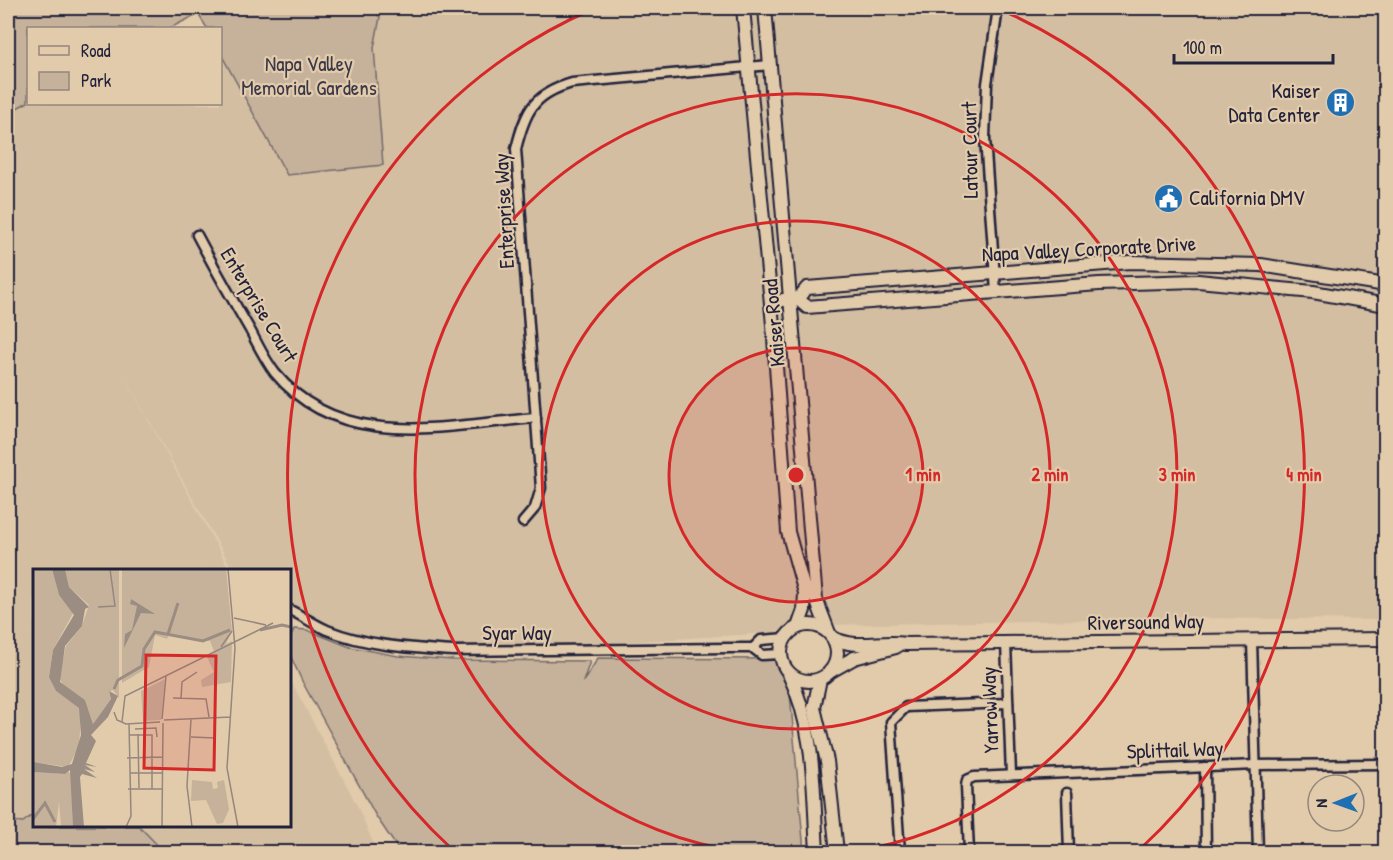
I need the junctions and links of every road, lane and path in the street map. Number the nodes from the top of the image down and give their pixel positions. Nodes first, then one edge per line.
1 (743, 8) edge
2 (765, 8) edge
3 (998, 8) edge
4 (770, 65) junction
5 (747, 67) junction
6 (197, 235) dead end
7 (993, 272) junction
8 (1386, 285) edge
9 (996, 292) junction
10 (794, 299) junction
11 (771, 300) junction
12 (1386, 305) edge
13 (536, 418) junction
14 (523, 522) dead end
15 (291, 611) edge
16 (798, 627) junction
17 (831, 635) junction
18 (786, 638) junction
19 (1386, 639) edge
20 (1252, 640) junction
21 (1006, 643) junction
22 (906, 644) junction
23 (753, 648) junction
24 (781, 654) junction
25 (788, 672) junction
26 (825, 675) junction
27 (1008, 703) junction
28 (1386, 764) edge
29 (1256, 765) junction
30 (1205, 767) junction
31 (1011, 775) junction
32 (1066, 793) dead end
33 (817, 852) edge
34 (837, 852) edge
35 (900, 852) edge
36 (969, 852) edge
37 (1069, 852) edge
38 (1206, 852) edge
39 (1258, 852) edge

1 - 5 street, Kaiser Road
2 - 4 street, Kaiser Road
3 - 7 street, Latour Court
4 - 5 street, Enterprise Way
4 - 10 street, Kaiser Road
5 - 11 street, Kaiser Road
5 - 13 street, Enterprise Way
6 - 13 street, Enterprise Court
7 - 8 street, Napa Valley Corporate Drive
7 - 9 street, Latour Court
7 - 10 street, Napa Valley Corporate Drive
9 - 10 street, Napa Valley Corporate Drive
9 - 12 street, Napa Valley Corporate Drive
10 - 11 street, Napa Valley Corporate Drive
10 - 17 street, Kaiser Road
11 - 16 street, Kaiser Road
13 - 14 street, Enterprise Way
15 - 23 street, Syar Way
16 - 17 street
16 - 18 street
17 - 22 street, Riversound Way
17 - 26 street
18 - 23 street, Syar Way
18 - 24 street
19 - 20 street, Riversound Way
20 - 21 street, Riversound Way
20 - 29 street
21 - 22 street, Riversound Way
21 - 27 street, Yarrow Way
22 - 26 street, Riversound Way
23 - 24 street, Syar Way
24 - 25 street
25 - 26 street
25 - 33 street
26 - 34 street
27 - 31 street, Yarrow Way
27 - 35 street
28 - 29 street, Splittail Way
29 - 30 street, Splittail Way
29 - 39 street
30 - 31 street, Splittail Way
30 - 38 street
31 - 36 street, Splittail Way
32 - 37 street

